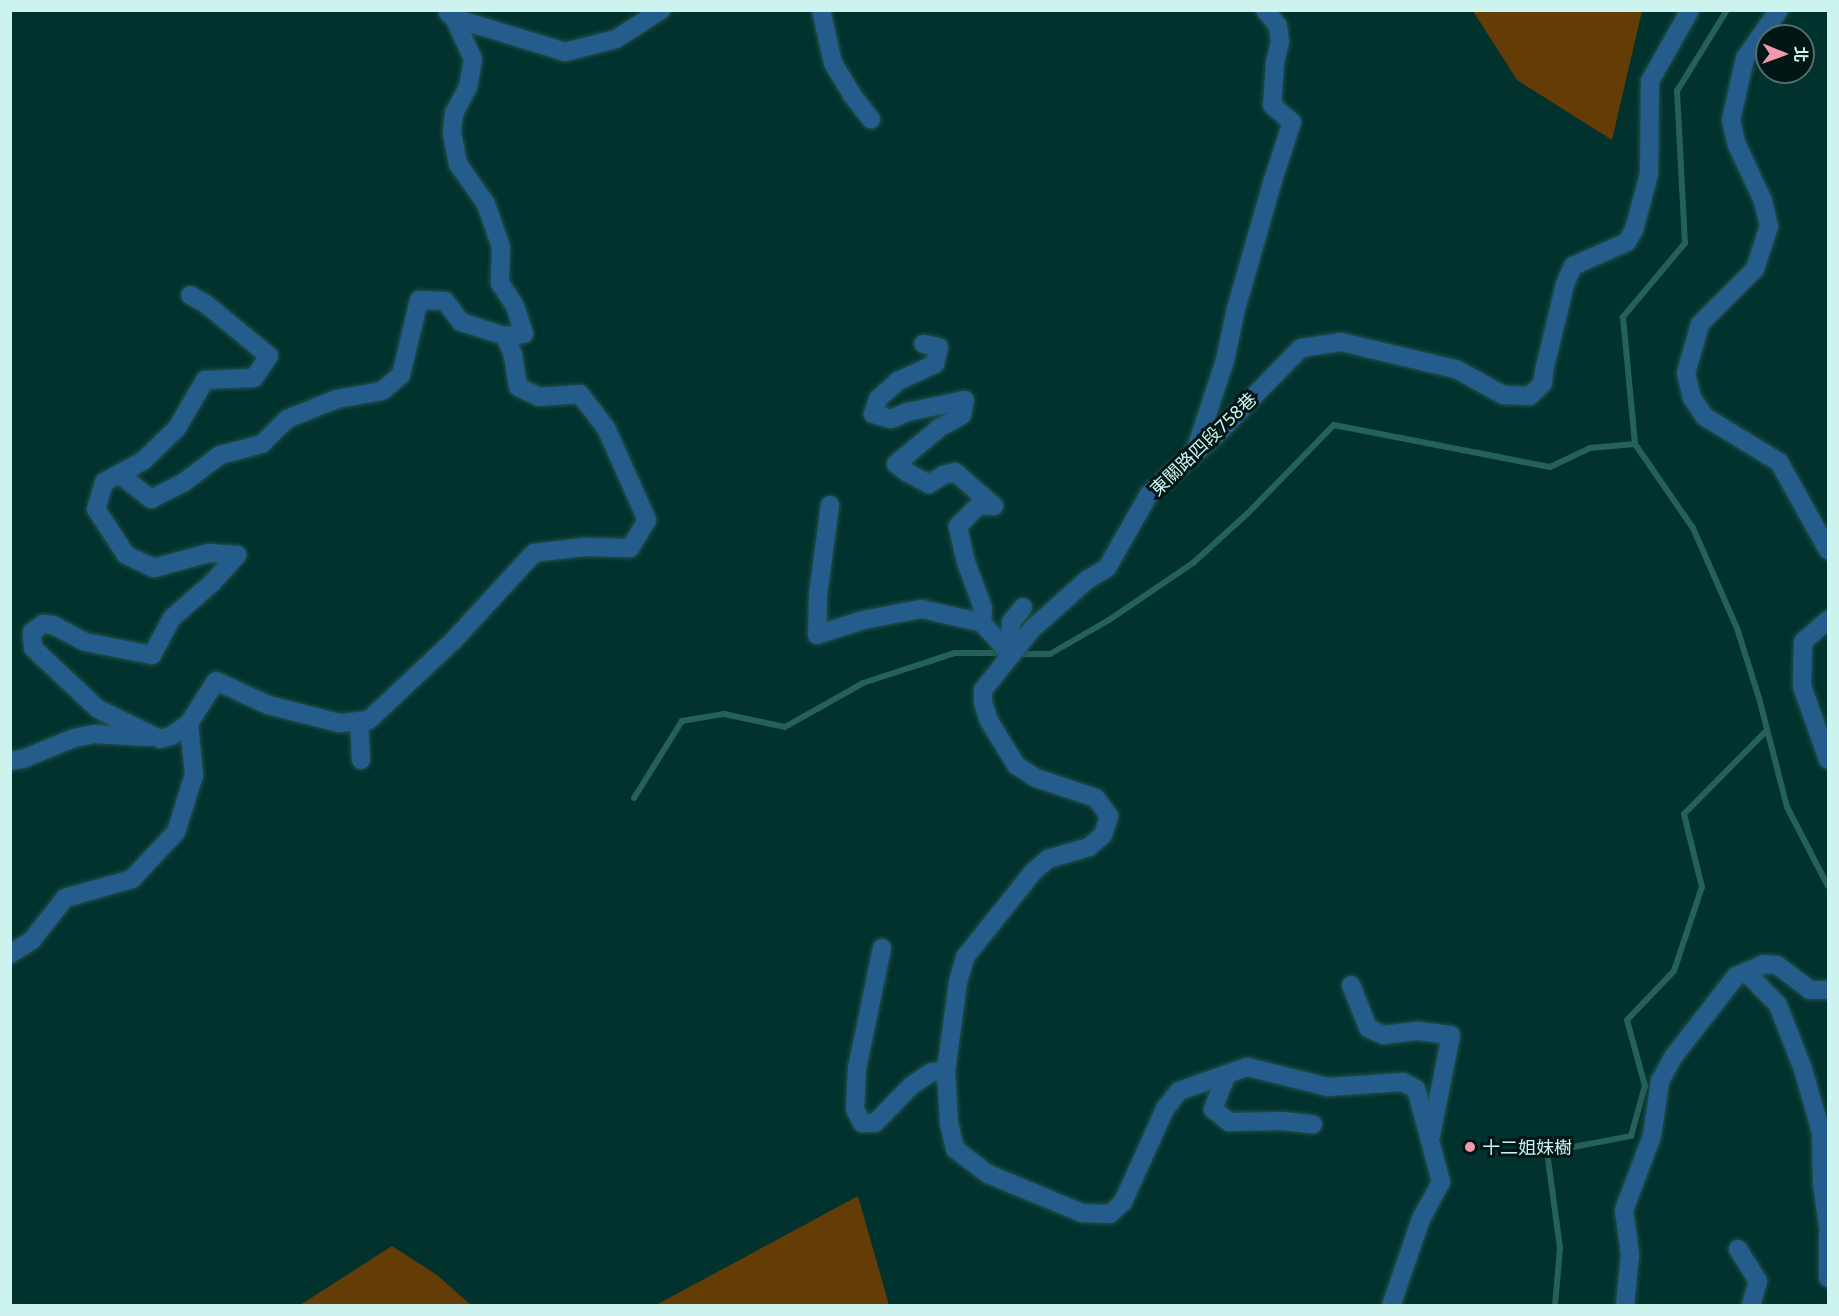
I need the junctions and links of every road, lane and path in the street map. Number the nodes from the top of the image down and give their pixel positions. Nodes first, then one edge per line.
1 (661, 10) edge
2 (821, 10) edge
3 (1265, 10) edge
4 (1690, 10) edge
5 (1779, 10) edge
6 (449, 14) edge
7 (871, 119) dead end
8 (190, 295) dead end
9 (505, 336) junction
10 (924, 344) dead end
11 (1193, 455) junction
12 (119, 474) junction
13 (830, 505) dead end
14 (1828, 550) edge
15 (1023, 607) dead end
16 (1828, 620) edge
17 (982, 623) junction
18 (1011, 655) junction
19 (359, 721) junction
20 (189, 723) junction
21 (160, 739) junction
22 (1828, 759) edge
23 (361, 760) dead end
24 (10, 761) edge
25 (882, 948) dead end
26 (10, 954) edge
27 (1746, 972) junction
28 (1351, 985) dead end
29 (1828, 990) edge
30 (946, 1071) junction
31 (1227, 1074) junction
32 (1313, 1124) dead end
33 (1430, 1140) junction
34 (1828, 1227) edge
35 (1828, 1234) edge
36 (1738, 1250) dead end
37 (1828, 1278) edge
38 (1391, 1305) edge
39 (1626, 1305) edge
40 (1751, 1305) edge

1 - 6 street
2 - 7 street
3 - 11 street
4 - 11 street, 東關路四段758巷
5 - 14 street
6 - 9 street
8 - 12 street
9 - 12 street
9 - 19 street
10 - 17 street
11 - 18 street, 東關路四段758巷
12 - 21 street
13 - 17 street
15 - 18 street
16 - 22 street
17 - 18 street
18 - 30 street, 東關路四段758巷
19 - 20 street
19 - 23 street
20 - 21 street
20 - 26 street
21 - 24 street
25 - 30 street
27 - 29 street
27 - 34 street
27 - 39 street
28 - 33 street
30 - 31 street, 東關路四段758巷
31 - 32 street
31 - 33 street, 東關路四段758巷
33 - 38 street, 東關路四段758巷
35 - 37 street
36 - 40 street

